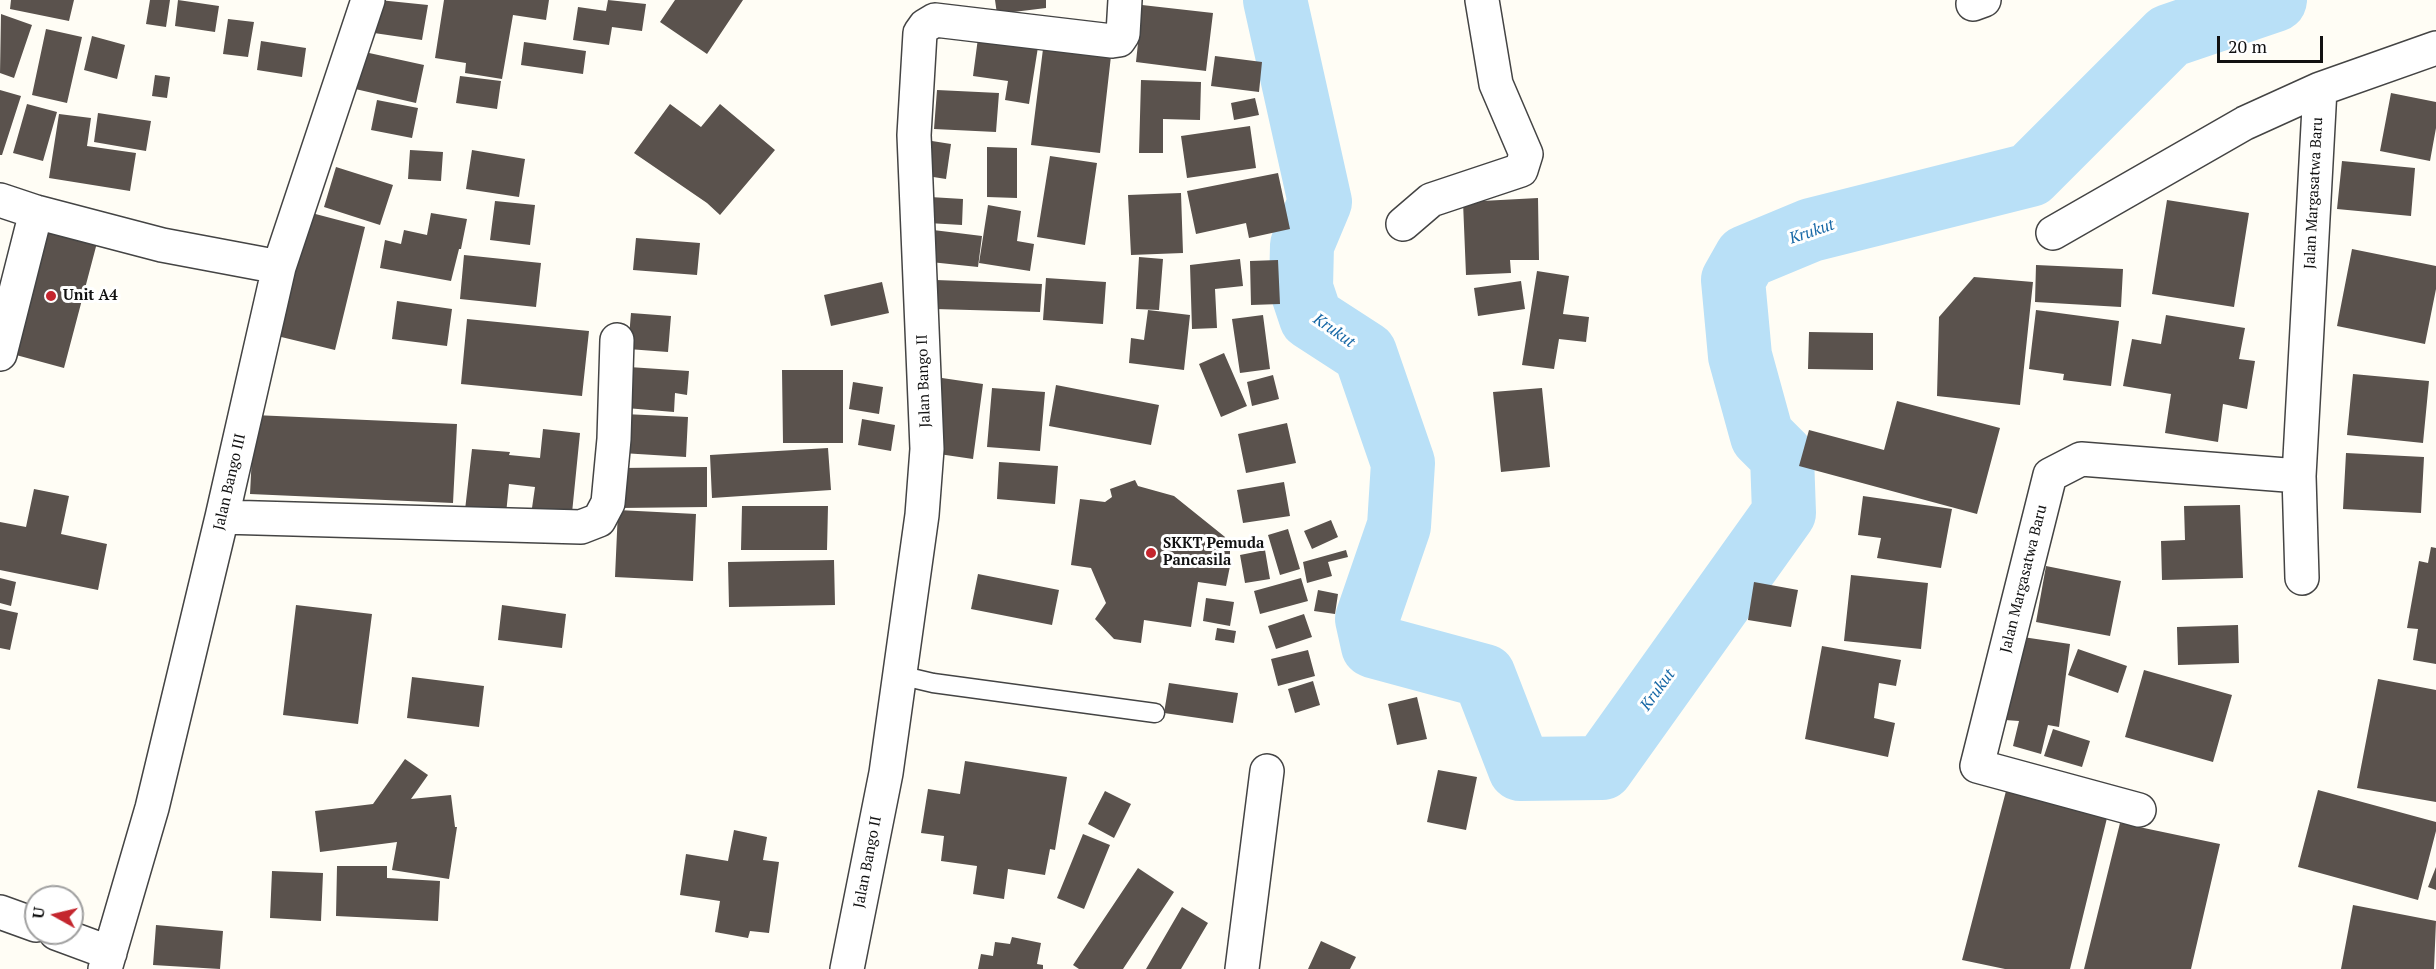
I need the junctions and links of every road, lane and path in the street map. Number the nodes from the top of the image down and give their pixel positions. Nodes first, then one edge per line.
1 (368, 0) edge
2 (1125, 0) edge
3 (1482, 0) edge
4 (2436, 48) edge
5 (2320, 89) junction
6 (0, 200) edge
7 (36, 212) junction
8 (1403, 224) dead end
9 (2053, 233) dead end
10 (279, 267) junction
11 (617, 340) dead end
12 (0, 354) edge
13 (2299, 476) junction
14 (222, 517) junction
15 (2302, 578) dead end
16 (899, 675) junction
17 (1155, 713) dead end
18 (1267, 771) dead end
19 (2139, 810) dead end
20 (0, 912) edge
21 (24, 921) edge
22 (78, 945) edge
23 (107, 961) edge
24 (847, 969) edge
25 (1242, 969) edge

1 - 10 street, Jalan Bango III
2 - 16 street, Jalan Bango II
3 - 8 street
4 - 5 street, Jalan Margasatwa Baru
5 - 9 street, Jalan Margasatwa Baru
5 - 13 street, Jalan Margasatwa Baru
6 - 7 street
7 - 10 street
7 - 12 street
10 - 14 street, Jalan Bango III
11 - 14 street
13 - 15 street, Jalan Margasatwa Baru
13 - 19 street, Jalan Margasatwa Baru
14 - 23 street, Jalan Bango III
16 - 17 lane
16 - 24 street, Jalan Bango II
18 - 25 street
20 - 21 street
22 - 23 street

